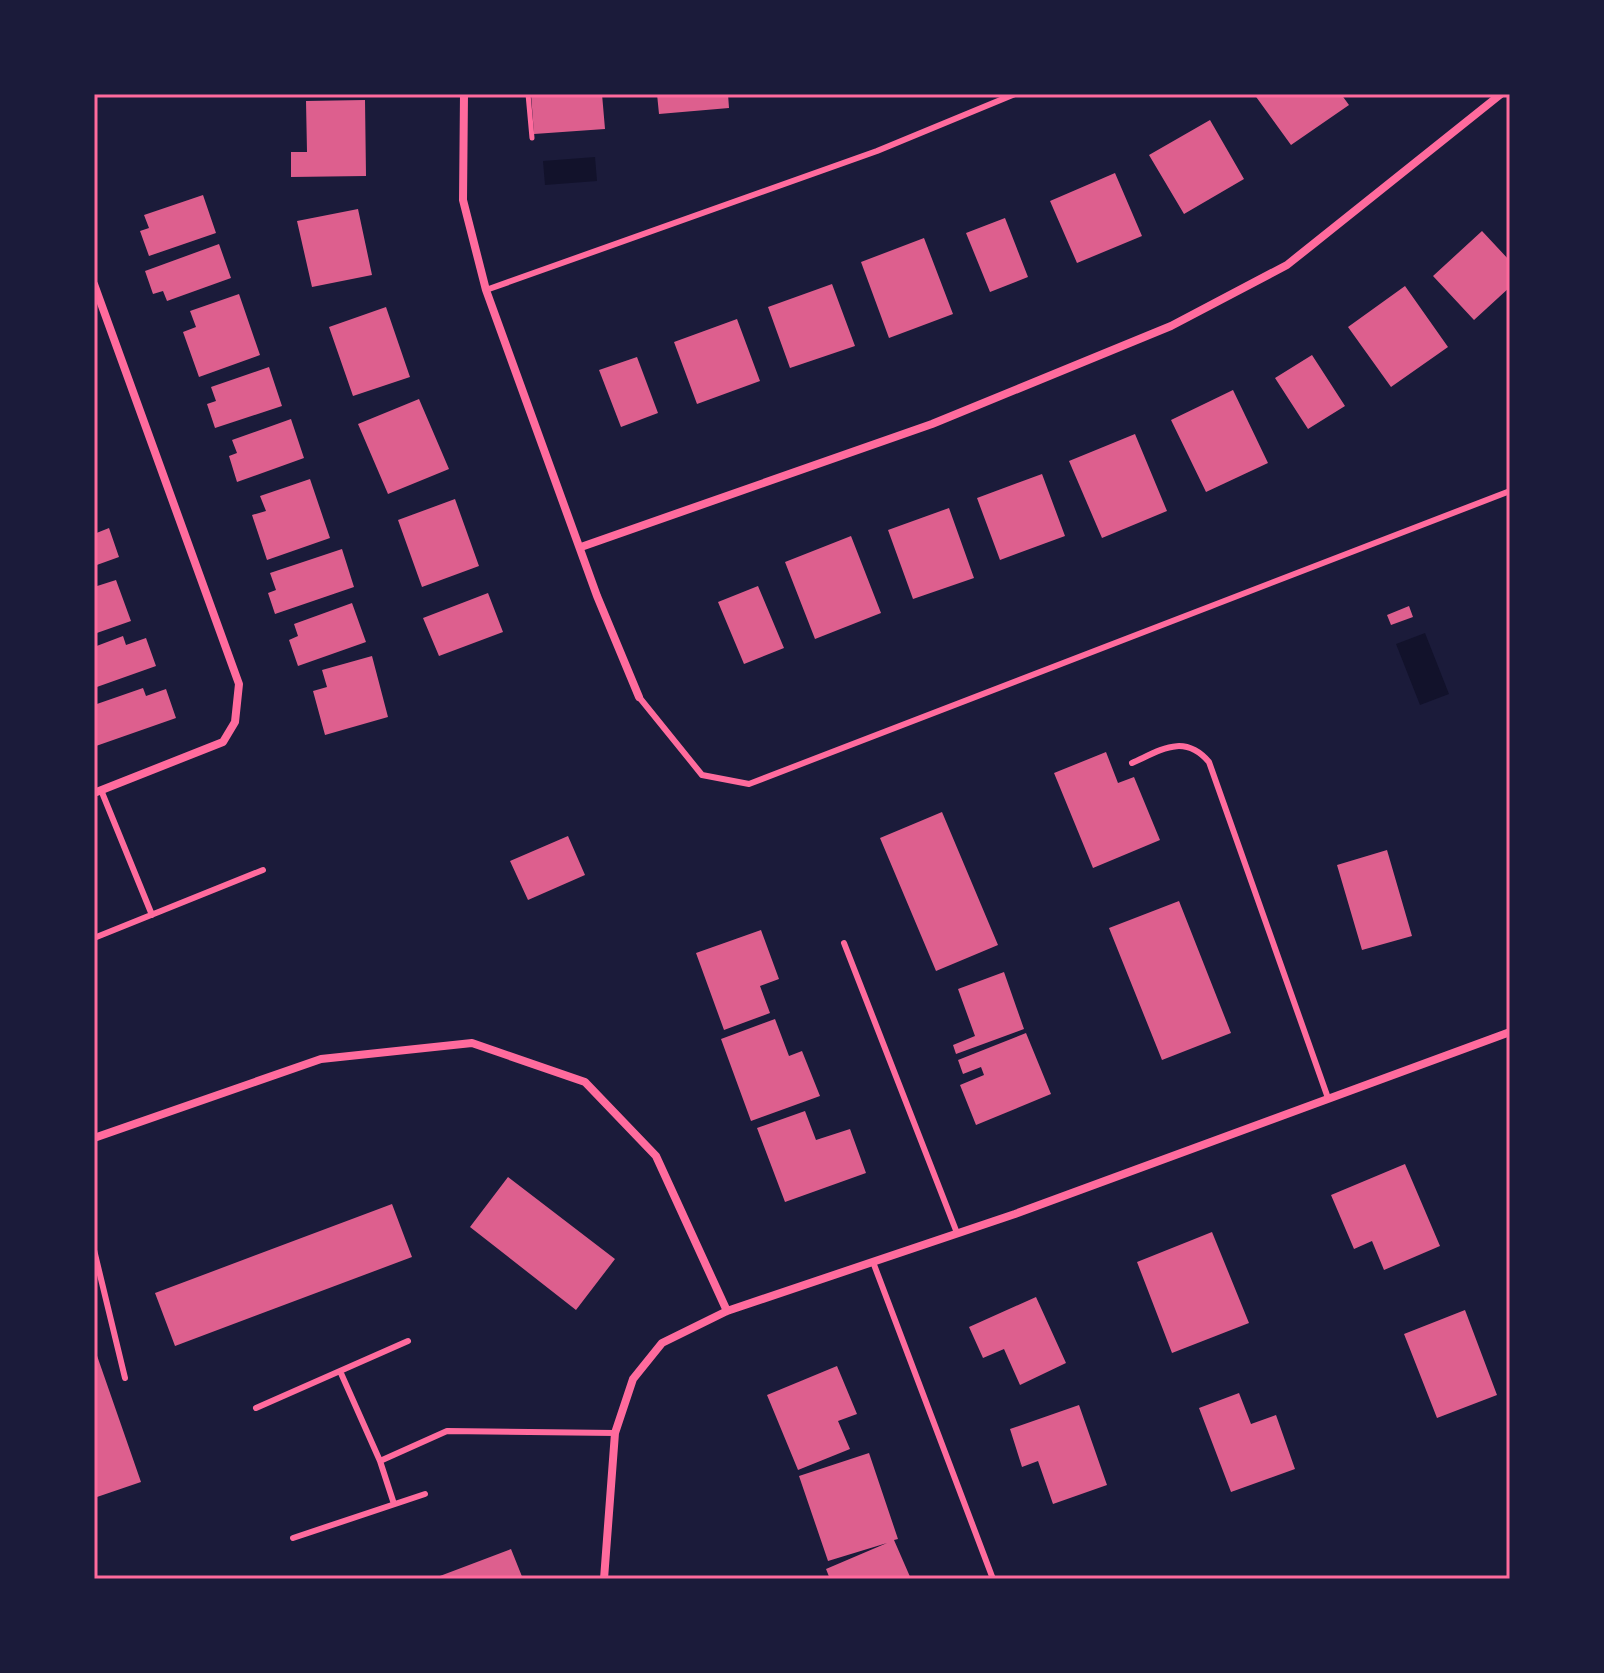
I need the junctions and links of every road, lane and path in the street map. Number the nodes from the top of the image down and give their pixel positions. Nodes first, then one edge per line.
1 (464, 94) edge
2 (528, 94) edge
3 (1015, 94) edge
4 (1501, 94) edge
5 (532, 138) dead end
6 (94, 284) edge
7 (486, 290) junction
8 (1510, 491) edge
9 (581, 547) junction
10 (639, 697) joint
11 (1132, 763) dead end
12 (97, 792) edge
13 (263, 870) dead end
14 (152, 915) junction
15 (94, 938) edge
16 (844, 943) dead end
17 (1510, 1032) edge
18 (1328, 1098) junction
19 (94, 1138) edge
20 (957, 1233) junction
21 (94, 1250) edge
22 (873, 1262) junction
23 (727, 1311) junction
24 (408, 1341) dead end
25 (340, 1371) junction
26 (125, 1378) dead end
27 (256, 1408) dead end
28 (615, 1433) junction
29 (380, 1461) junction
30 (425, 1494) dead end
31 (394, 1504) junction
32 (293, 1538) dead end
33 (604, 1579) edge
34 (993, 1579) edge

1 - 7 street
2 - 5 path
3 - 7 lane
4 - 9 street
6 - 12 street
7 - 9 street
8 - 10 lane
9 - 10 street
11 - 18 lane
12 - 14 lane
13 - 14 lane
14 - 15 lane
16 - 20 lane
17 - 18 street
18 - 20 street
19 - 23 street
20 - 22 street
21 - 26 lane
22 - 23 street
22 - 34 lane
23 - 28 street
24 - 25 lane
25 - 27 lane
25 - 29 lane
28 - 29 lane
28 - 33 street
29 - 31 lane
30 - 31 lane
31 - 32 lane

